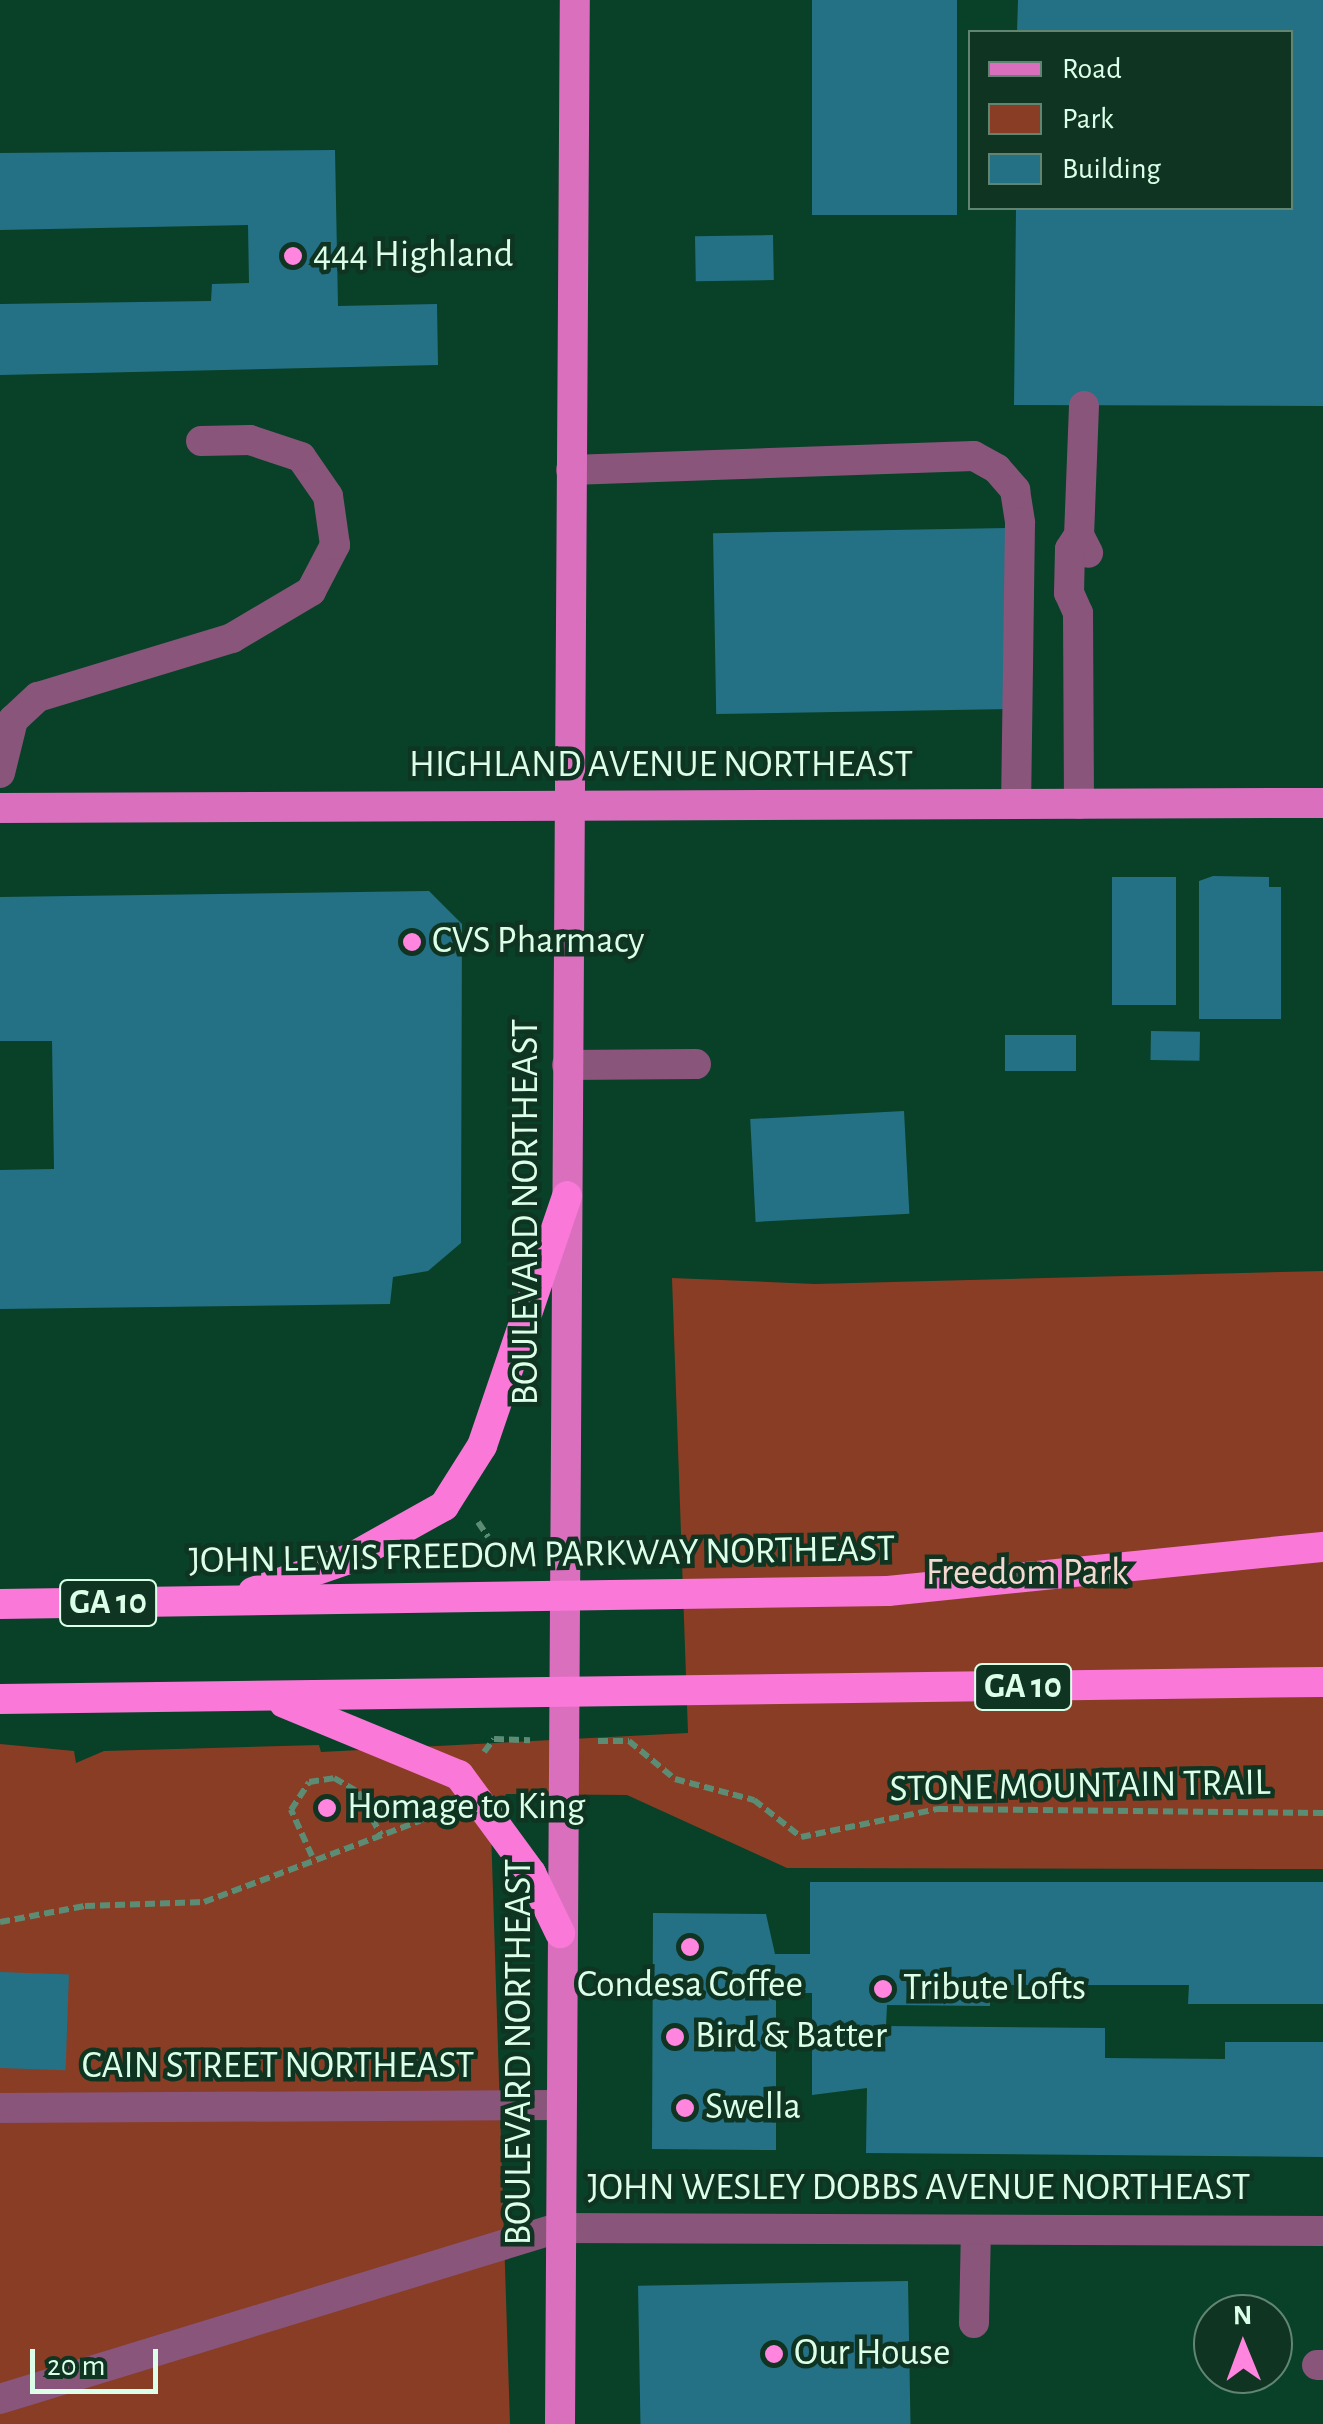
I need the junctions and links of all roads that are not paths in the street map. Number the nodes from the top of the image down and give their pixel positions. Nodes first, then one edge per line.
1 (575, 0) edge
2 (1084, 406) dead end
3 (201, 441) dead end
4 (571, 470) junction
5 (0, 773) edge
6 (1323, 803) edge
7 (1016, 804) junction
8 (1080, 804) junction
9 (0, 808) edge
10 (569, 808) junction
11 (696, 1064) dead end
12 (568, 1066) junction
13 (567, 1196) junction
14 (1323, 1548) edge
15 (565, 1600) junction
16 (216, 1602) junction
17 (0, 1604) edge
18 (1323, 1682) edge
19 (566, 1691) junction
20 (262, 1696) junction
21 (0, 1699) edge
22 (560, 1933) junction
23 (557, 2105) junction
24 (0, 2108) edge
25 (558, 2228) junction
26 (976, 2230) junction
27 (1323, 2231) edge
28 (974, 2323) dead end
29 (0, 2399) edge
30 (560, 2424) edge

1 - 4 main road, BOULEVARD NORTHEAST
2 - 8 street
3 - 5 street
4 - 7 street
4 - 10 main road, BOULEVARD NORTHEAST
6 - 8 main road, HIGHLAND AVENUE NORTHEAST
7 - 8 main road, HIGHLAND AVENUE NORTHEAST
7 - 10 main road, HIGHLAND AVENUE NORTHEAST
9 - 10 main road, HIGHLAND AVENUE NORTHEAST
10 - 12 main road, BOULEVARD NORTHEAST
11 - 12 street
12 - 13 main road, BOULEVARD NORTHEAST
13 - 15 main road, BOULEVARD NORTHEAST
13 - 16 highway
14 - 15 highway, JOHN LEWIS FREEDOM PARKWAY NORTHEAST / GA 10
15 - 16 highway, JOHN LEWIS FREEDOM PARKWAY NORTHEAST / GA 10
15 - 19 main road, BOULEVARD NORTHEAST
16 - 17 highway, JOHN LEWIS FREEDOM PARKWAY NORTHEAST / GA 10
18 - 19 highway, GA 10
19 - 20 highway, GA 10
19 - 22 main road, BOULEVARD NORTHEAST
20 - 21 highway, GA 10
20 - 22 highway
22 - 23 main road, BOULEVARD NORTHEAST
23 - 24 street, CAIN STREET NORTHEAST
23 - 25 main road, BOULEVARD NORTHEAST
25 - 26 street, JOHN WESLEY DOBBS AVENUE NORTHEAST
25 - 29 street, JOHN WESLEY DOBBS AVENUE NORTHEAST
25 - 30 main road, BOULEVARD NORTHEAST
26 - 27 street, JOHN WESLEY DOBBS AVENUE NORTHEAST
26 - 28 street

